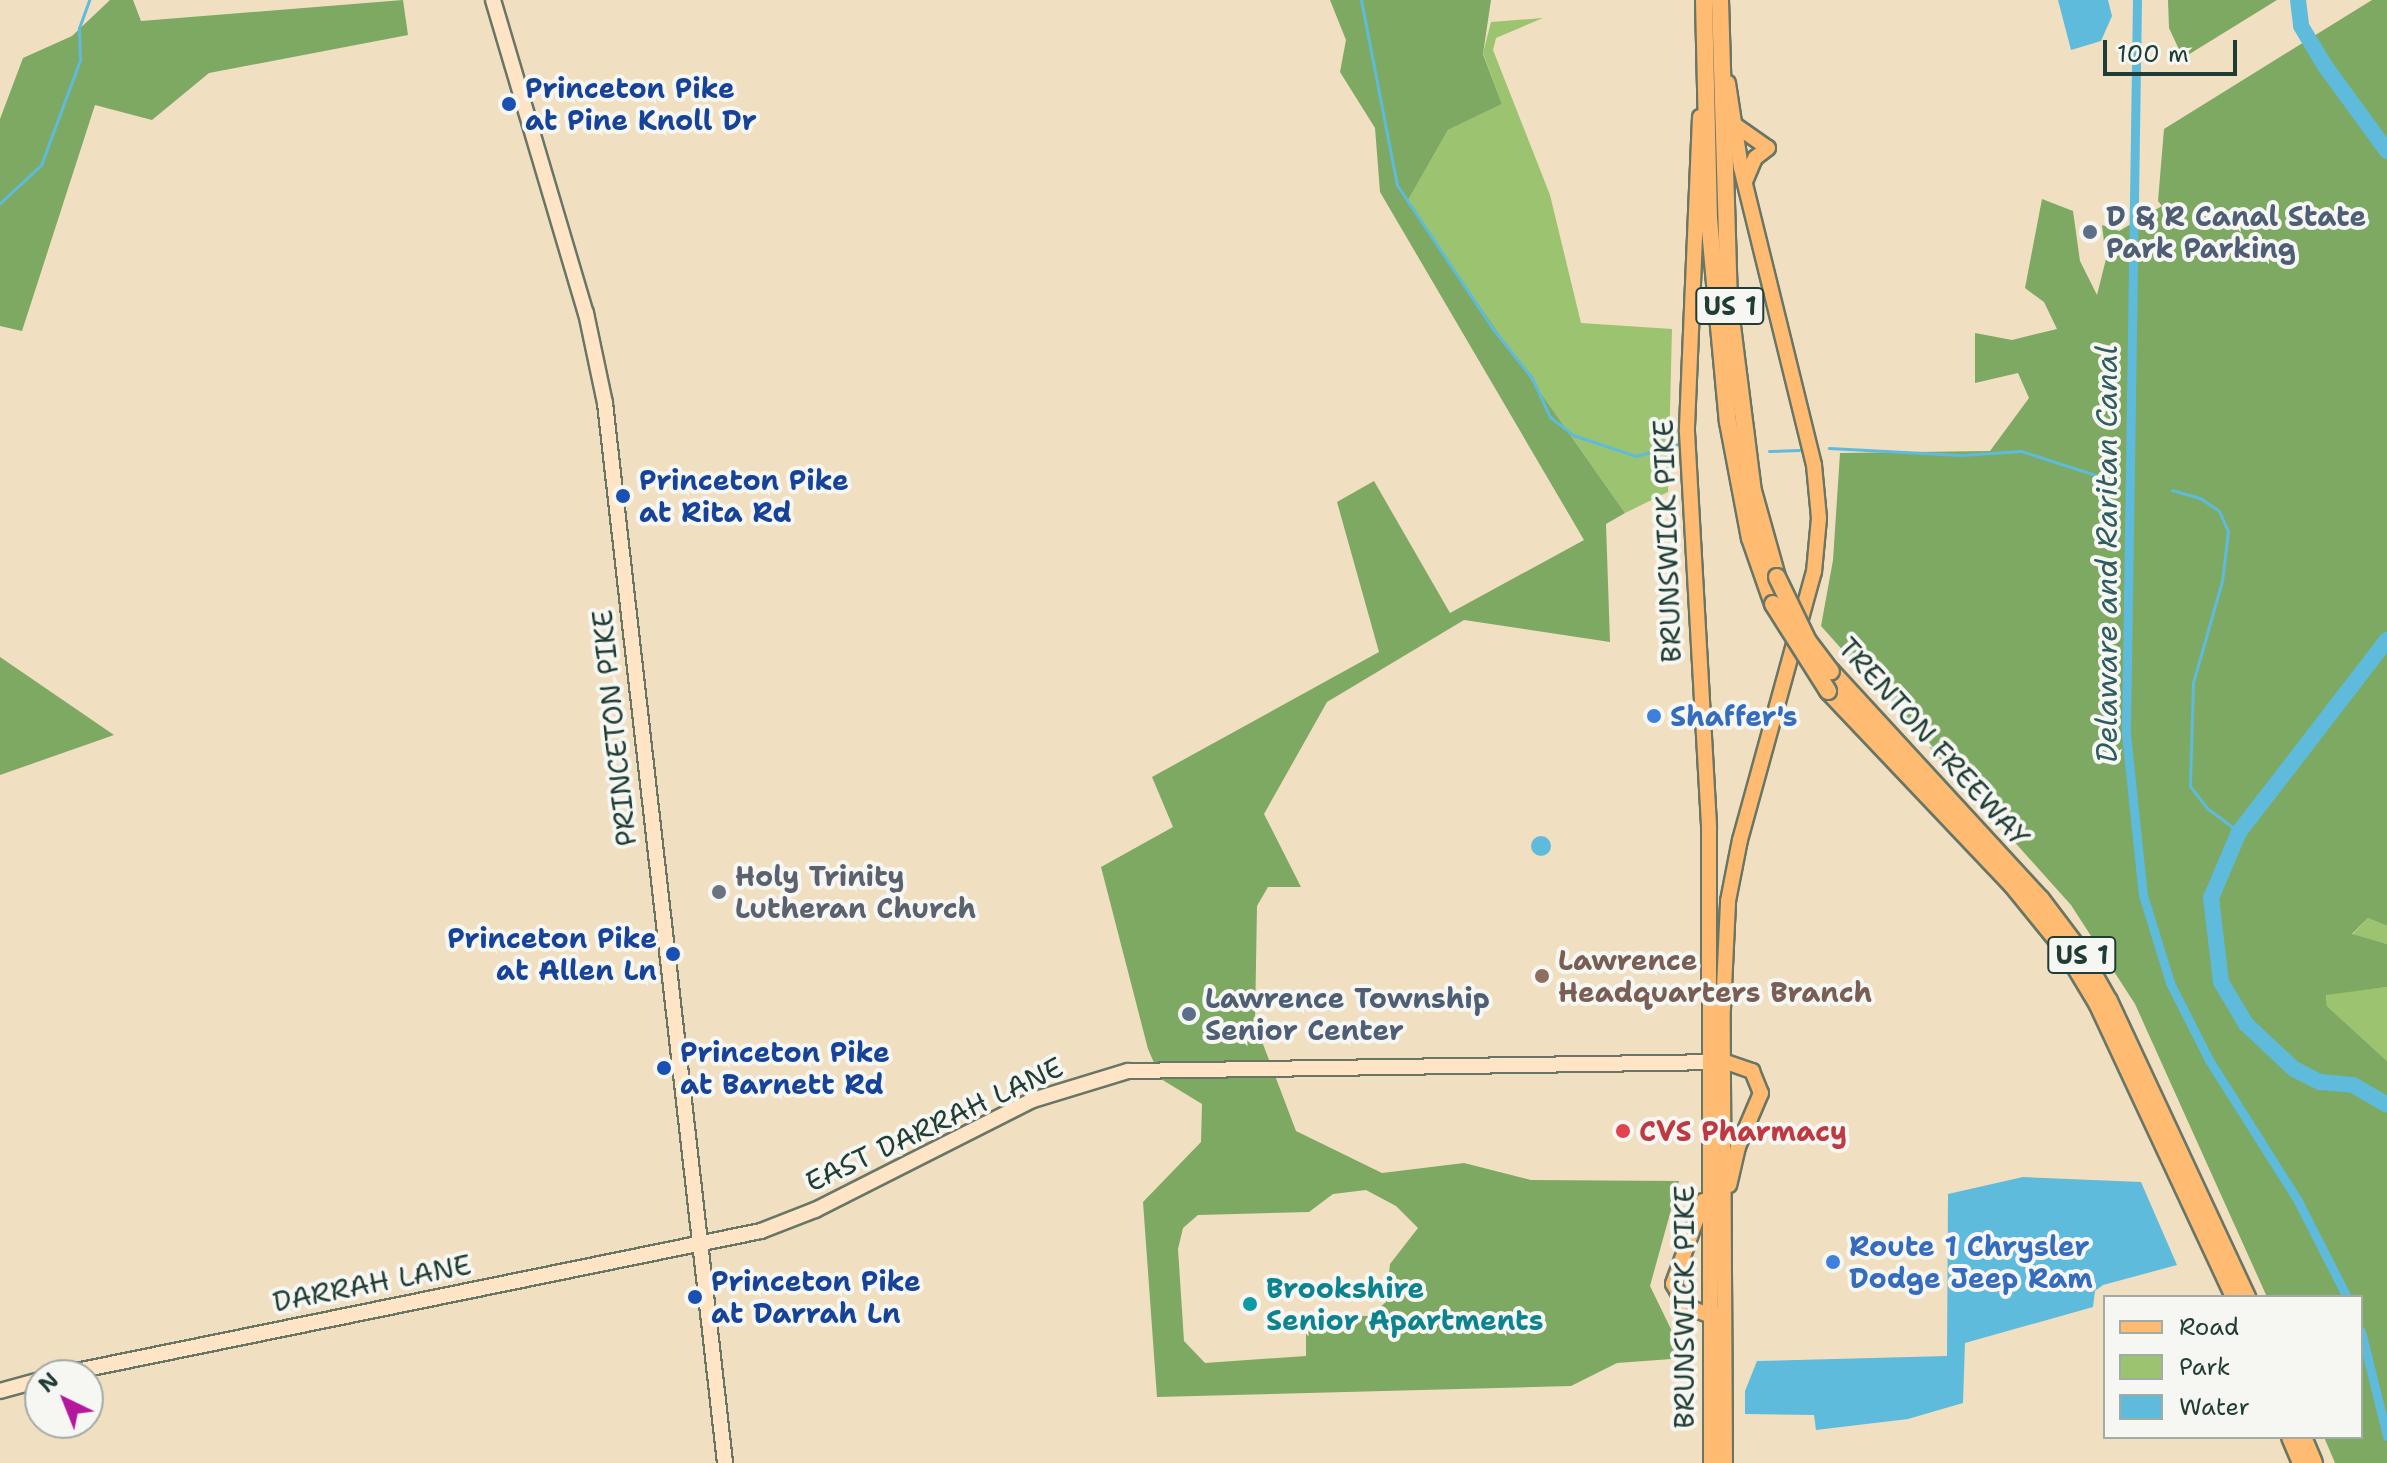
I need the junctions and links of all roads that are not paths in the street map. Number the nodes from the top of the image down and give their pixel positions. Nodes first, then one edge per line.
1 (493, 0) edge
2 (1704, 0) edge
3 (1720, 0) edge
4 (1720, 31) junction
5 (1702, 90) junction
6 (1735, 125) junction
7 (1745, 182) junction
8 (1716, 1062) junction
9 (1710, 1157) junction
10 (1723, 1216) junction
11 (698, 1246) junction
12 (2233, 1295) edge
13 (2246, 1295) edge
14 (1711, 1316) junction
15 (104, 1366) edge
16 (24, 1384) edge
17 (0, 1391) edge
18 (2291, 1439) edge
19 (2304, 1439) edge
20 (725, 1463) edge
21 (1711, 1463) edge
22 (1725, 1463) edge
23 (2301, 1463) edge
24 (2314, 1463) edge

1 - 11 street, PRINCETON PIKE
2 - 5 highway, BRUNSWICK PIKE / US 1
3 - 4 highway, BRUNSWICK PIKE / US 1
4 - 6 main road, BRUNSWICK PIKE
4 - 13 highway, TRENTON FREEWAY / US 1, bridge
5 - 8 main road, BRUNSWICK PIKE
5 - 12 highway, TRENTON FREEWAY / US 1, bridge
6 - 7 main road, BRUNSWICK PIKE
6 - 7 main road
7 - 8 main road, BRUNSWICK PIKE
8 - 9 main road, BRUNSWICK PIKE
8 - 10 main road, BRUNSWICK PIKE
8 - 10 main road
8 - 11 street, EAST DARRAH LANE
9 - 14 main road, BRUNSWICK PIKE
9 - 14 main road
10 - 22 main road, BRUNSWICK PIKE
11 - 15 street, DARRAH LANE
11 - 20 street, PRINCETON PIKE
14 - 21 main road, BRUNSWICK PIKE
16 - 17 street
18 - 23 highway
19 - 24 highway

